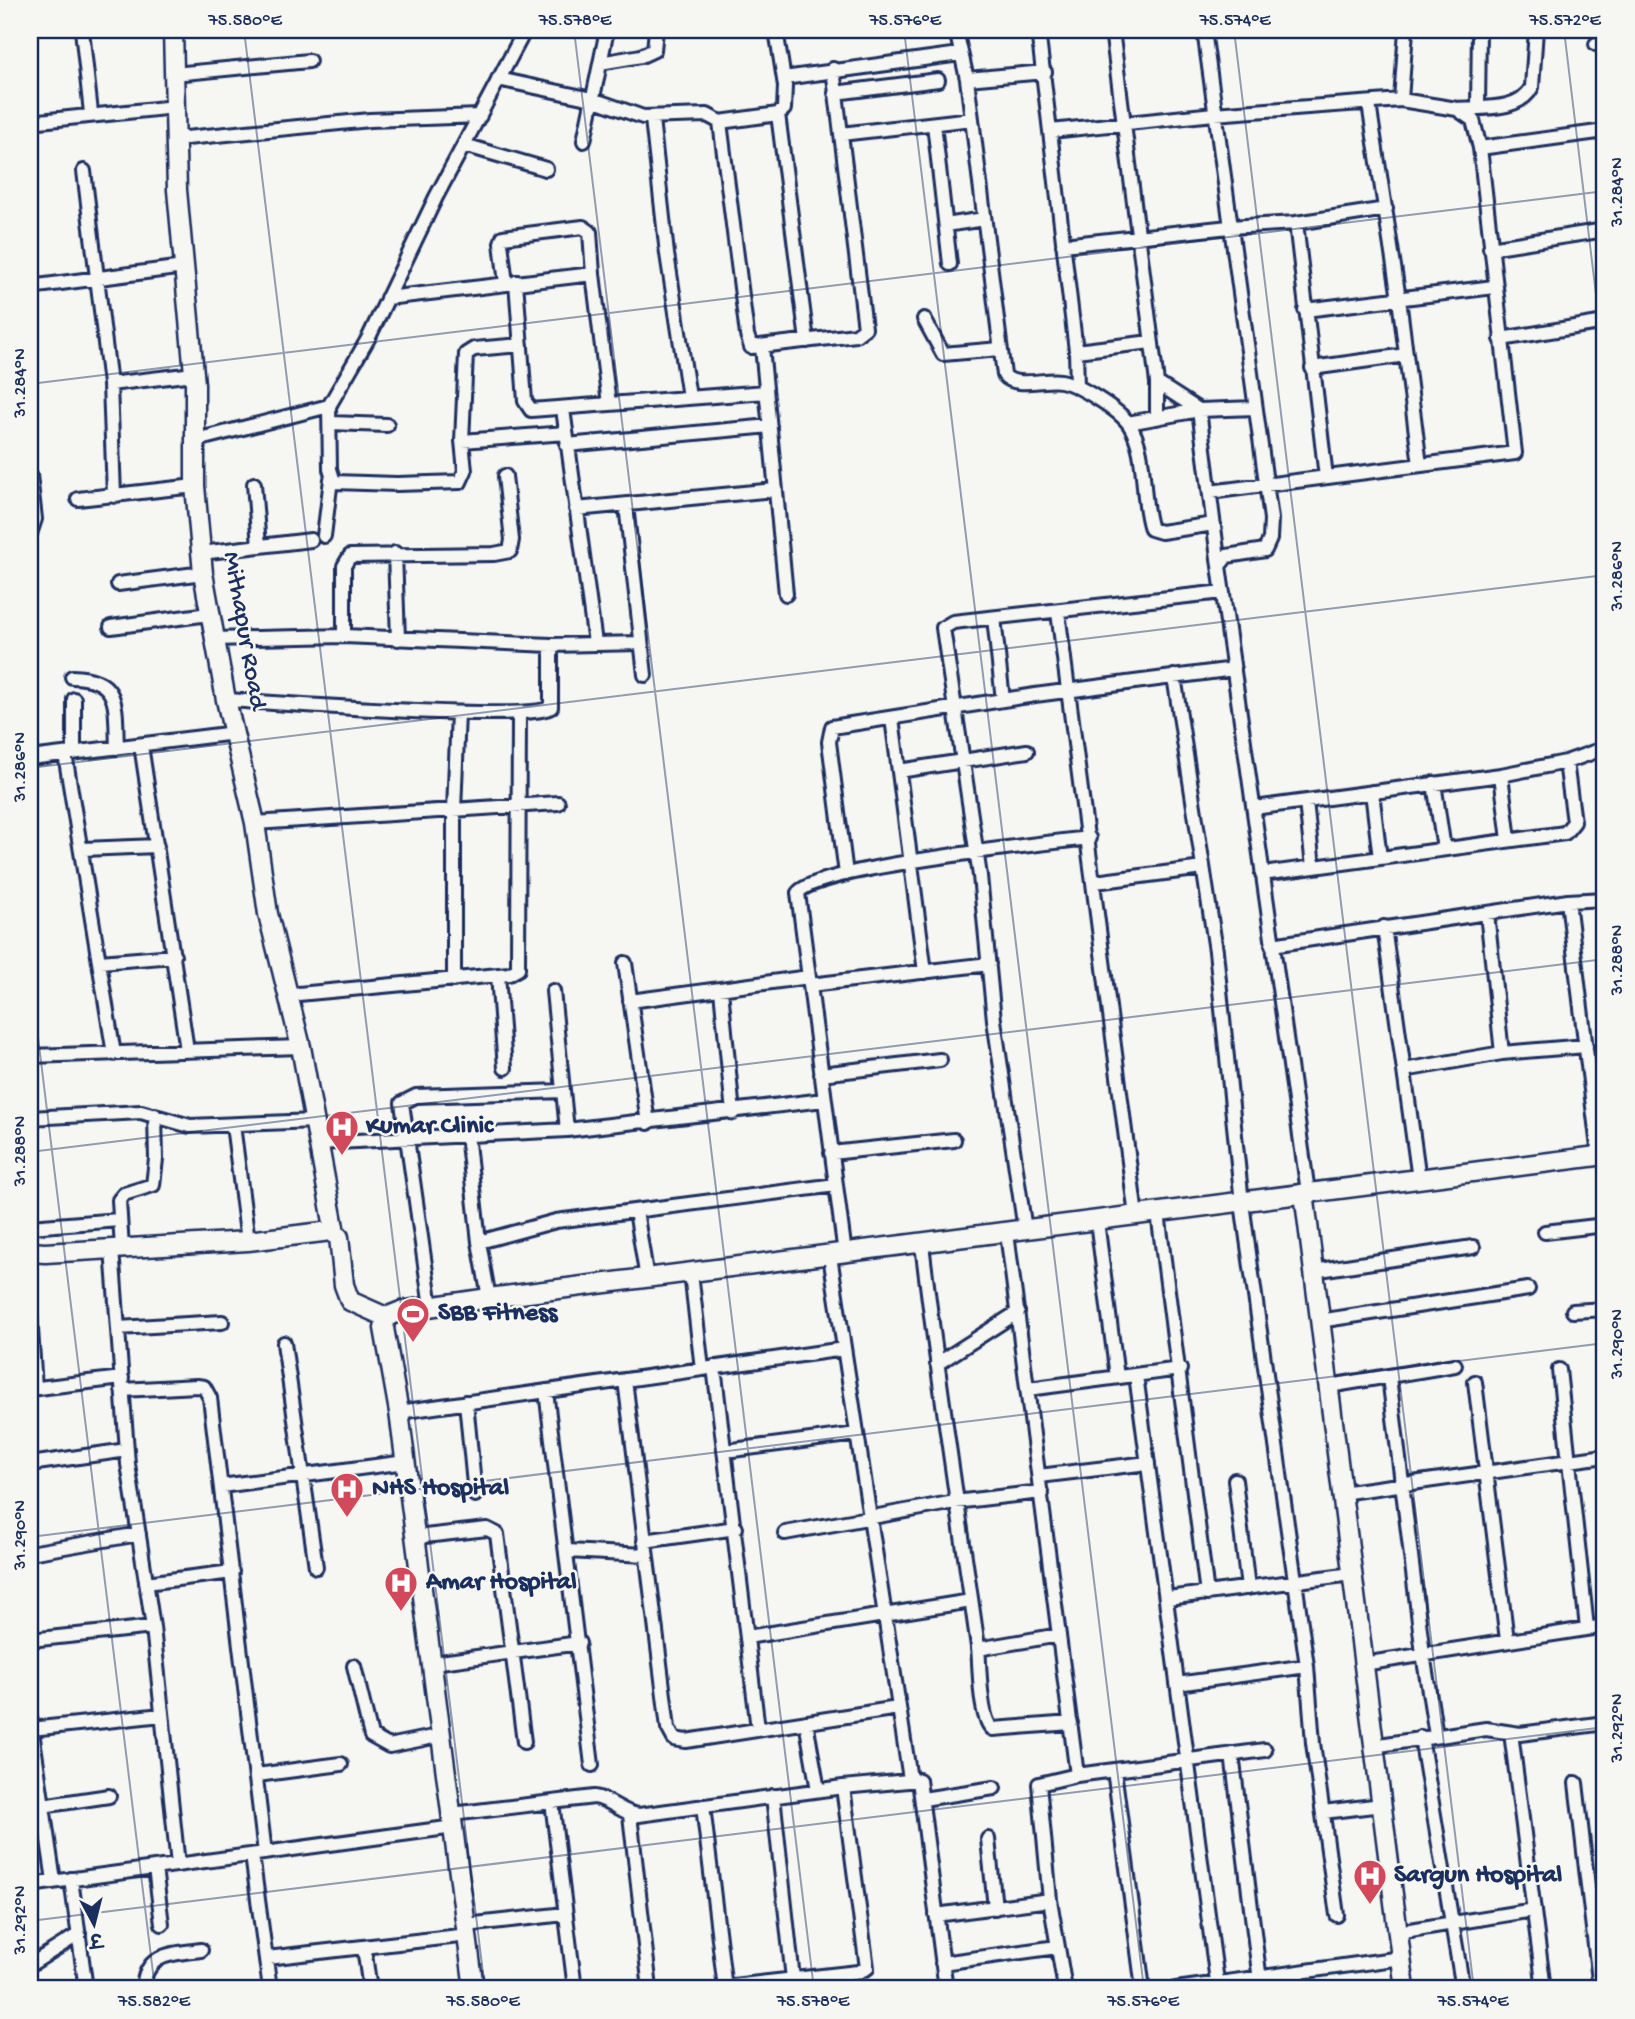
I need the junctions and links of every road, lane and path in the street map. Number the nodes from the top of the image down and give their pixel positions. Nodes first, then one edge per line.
1 (82, 30) edge
2 (173, 30) edge
3 (525, 30) edge
4 (607, 30) edge
5 (656, 30) edge
6 (776, 30) edge
7 (956, 30) edge
8 (1038, 30) edge
9 (1112, 30) edge
10 (1204, 30) edge
11 (1406, 30) edge
12 (1479, 30) edge
13 (1536, 30) edge
14 (960, 54) junction
15 (309, 61) dead end
16 (600, 63) junction
17 (833, 69) junction
18 (1045, 72) junction
19 (174, 74) junction
20 (784, 78) junction
21 (498, 79) junction
22 (967, 79) junction
23 (938, 80) dead end
24 (835, 93) junction
25 (592, 99) junction
26 (1401, 100) junction
27 (1368, 104) junction
28 (175, 107) junction
29 (1478, 107) junction
30 (1457, 109) junction
31 (91, 113) junction
32 (778, 114) junction
33 (1214, 114) junction
34 (480, 116) junction
35 (652, 119) junction
36 (972, 119) junction
37 (30, 122) edge
38 (720, 122) junction
39 (934, 124) junction
40 (1124, 125) junction
41 (1052, 131) junction
42 (1605, 131) edge
43 (841, 134) junction
44 (176, 139) junction
45 (584, 141) dead end
46 (464, 145) junction
47 (1480, 148) junction
48 (546, 169) dead end
49 (83, 171) dead end
50 (1386, 209) junction
51 (984, 219) junction
52 (1296, 223) junction
53 (946, 225) junction
54 (1229, 227) junction
55 (1605, 230) edge
56 (1136, 239) junction
57 (1063, 245) junction
58 (1490, 248) junction
59 (950, 264) dead end
60 (184, 267) junction
61 (593, 274) junction
62 (99, 279) junction
63 (511, 282) junction
64 (30, 287) edge
65 (1494, 287) junction
66 (387, 298) junction
67 (1399, 299) junction
68 (1305, 310) junction
69 (924, 319) dead end
70 (1605, 322) edge
71 (1501, 339) junction
72 (807, 341) junction
73 (1151, 342) junction
74 (521, 345) junction
75 (762, 346) junction
76 (1000, 349) junction
77 (1076, 351) junction
78 (1406, 355) junction
79 (1312, 368) junction
80 (194, 374) junction
81 (1157, 383) junction
82 (110, 384) junction
83 (1077, 386) junction
84 (766, 392) junction
85 (689, 397) junction
86 (609, 404) junction
87 (329, 406) junction
88 (563, 408) junction
89 (1255, 408) junction
90 (1199, 410) junction
91 (1157, 418) junction
92 (330, 423) junction
93 (1128, 423) junction
94 (387, 425) dead end
95 (770, 426) junction
96 (566, 439) junction
97 (196, 440) junction
98 (462, 441) junction
99 (1420, 465) junction
100 (30, 475) edge
101 (505, 476) dead end
102 (1326, 477) junction
103 (331, 479) junction
104 (254, 484) dead end
105 (1265, 485) junction
106 (195, 486) junction
107 (775, 490) junction
108 (1210, 492) junction
109 (114, 495) junction
110 (78, 499) dead end
111 (626, 505) junction
112 (576, 509) junction
113 (1214, 523) junction
114 (30, 534) edge
115 (259, 546) junction
116 (201, 553) junction
117 (396, 554) junction
118 (1219, 566) junction
119 (203, 573) junction
120 (118, 584) dead end
121 (1223, 592) junction
122 (786, 594) dead end
123 (1058, 612) junction
124 (209, 614) junction
125 (994, 618) junction
126 (111, 627) dead end
127 (344, 636) junction
128 (214, 639) junction
129 (398, 639) junction
130 (595, 643) junction
131 (641, 643) junction
132 (551, 645) junction
133 (1234, 669) junction
134 (645, 675) dead end
135 (1174, 676) junction
136 (72, 677) dead end
137 (1070, 690) junction
138 (74, 699) dead end
139 (226, 700) junction
140 (1003, 700) junction
141 (955, 708) junction
142 (458, 713) junction
143 (519, 713) junction
144 (892, 718) junction
145 (235, 733) junction
146 (141, 745) junction
147 (117, 748) junction
148 (1605, 748) edge
149 (1027, 751) dead end
150 (70, 753) junction
151 (30, 758) edge
152 (963, 761) junction
153 (1566, 762) junction
154 (899, 771) junction
155 (1501, 775) junction
156 (1434, 783) junction
157 (1372, 792) junction
158 (1306, 802) junction
159 (558, 803) dead end
160 (518, 807) junction
161 (1254, 808) junction
162 (454, 810) junction
163 (256, 824) junction
164 (1089, 838) junction
165 (1509, 841) junction
166 (157, 846) junction
167 (83, 849) junction
168 (1444, 849) junction
169 (977, 852) junction
170 (1380, 858) junction
171 (911, 864) junction
172 (1203, 867) junction
173 (1313, 867) junction
174 (846, 874) junction
175 (1262, 874) junction
176 (1095, 881) junction
177 (1605, 899) edge
178 (1568, 901) junction
179 (1487, 913) junction
180 (1384, 927) junction
181 (1272, 945) junction
182 (174, 956) junction
183 (100, 962) junction
184 (625, 963) dead end
185 (989, 964) junction
186 (925, 972) junction
187 (498, 975) junction
188 (454, 980) junction
189 (809, 981) junction
190 (721, 990) junction
191 (553, 991) dead end
192 (288, 995) junction
193 (630, 1001) junction
194 (1586, 1046) junction
195 (301, 1047) junction
196 (187, 1050) junction
197 (114, 1054) junction
198 (1502, 1054) junction
199 (30, 1056) edge
200 (940, 1060) dead end
201 (505, 1068) dead end
202 (1404, 1070) junction
203 (821, 1074) junction
204 (562, 1091) junction
205 (824, 1100) junction
206 (733, 1113) junction
207 (155, 1115) junction
208 (30, 1118) edge
209 (315, 1121) junction
210 (648, 1123) junction
211 (233, 1125) junction
212 (567, 1130) junction
213 (467, 1134) junction
214 (409, 1138) junction
215 (954, 1140) dead end
216 (319, 1143) junction
217 (831, 1153) junction
218 (1602, 1155) edge
219 (1419, 1179) junction
220 (836, 1185) junction
221 (1306, 1193) junction
222 (1242, 1203) junction
223 (636, 1211) junction
224 (1158, 1213) junction
225 (1136, 1216) junction
226 (119, 1220) junction
227 (1097, 1221) junction
228 (1605, 1225) edge
229 (30, 1227) edge
230 (1016, 1232) junction
231 (1545, 1232) dead end
232 (335, 1233) junction
233 (248, 1241) junction
234 (478, 1242) junction
235 (922, 1244) junction
236 (1473, 1247) dead end
237 (117, 1249) junction
238 (30, 1252) edge
239 (838, 1255) junction
240 (1313, 1271) junction
241 (691, 1273) junction
242 (647, 1279) junction
243 (1528, 1289) dead end
244 (489, 1298) junction
245 (431, 1307) junction
246 (1605, 1309) edge
247 (1573, 1311) dead end
248 (1018, 1312) junction
249 (30, 1314) edge
250 (386, 1317) junction
251 (1319, 1321) junction
252 (222, 1322) dead end
253 (118, 1328) junction
254 (284, 1343) dead end
255 (844, 1349) junction
256 (937, 1364) junction
257 (1455, 1365) dead end
258 (708, 1368) junction
259 (1180, 1369) junction
260 (1559, 1370) dead end
261 (1136, 1375) junction
262 (1117, 1377) junction
263 (1390, 1377) junction
264 (625, 1380) junction
265 (1475, 1381) dead end
266 (122, 1384) junction
267 (1329, 1386) junction
268 (33, 1388) edge
269 (1028, 1390) junction
270 (546, 1391) junction
271 (466, 1402) junction
272 (399, 1412) junction
273 (857, 1434) junction
274 (127, 1450) junction
275 (726, 1451) junction
276 (1605, 1456) edge
277 (1568, 1461) junction
278 (406, 1462) junction
279 (1148, 1463) junction
280 (30, 1464) edge
281 (1485, 1473) junction
282 (305, 1475) junction
283 (1039, 1476) junction
284 (1235, 1480) dead end
285 (1401, 1484) junction
286 (221, 1486) junction
287 (1041, 1492) junction
288 (1341, 1493) junction
289 (475, 1495) dead end
290 (955, 1502) junction
291 (869, 1519) junction
292 (736, 1528) junction
293 (785, 1533) dead end
294 (139, 1534) junction
295 (416, 1537) junction
296 (644, 1541) junction
297 (567, 1551) junction
298 (30, 1553) edge
299 (646, 1555) junction
300 (316, 1567) dead end
301 (232, 1572) junction
302 (1352, 1574) junction
303 (1295, 1582) junction
304 (146, 1583) junction
305 (1248, 1588) junction
306 (1207, 1594) junction
307 (1168, 1598) junction
308 (971, 1601) junction
309 (883, 1615) junction
310 (153, 1626) junction
311 (1605, 1626) edge
312 (1587, 1628) junction
313 (1059, 1635) junction
314 (747, 1637) junction
315 (30, 1640) edge
316 (1507, 1640) junction
317 (579, 1643) junction
318 (978, 1649) junction
319 (512, 1653) junction
320 (1423, 1654) junction
321 (433, 1663) junction
322 (1363, 1664) junction
323 (354, 1666) dead end
324 (1307, 1666) junction
325 (1177, 1684) junction
326 (898, 1708) junction
327 (162, 1715) junction
328 (806, 1722) junction
329 (30, 1723) edge
330 (1071, 1723) junction
331 (1605, 1723) edge
332 (758, 1729) junction
333 (1511, 1733) junction
334 (443, 1735) junction
335 (1436, 1735) junction
336 (1421, 1737) junction
337 (524, 1742) dead end
338 (1374, 1746) junction
339 (1265, 1750) dead end
340 (1232, 1754) junction
341 (1186, 1760) junction
342 (341, 1764) dead end
343 (592, 1765) dead end
344 (1114, 1770) junction
345 (257, 1774) junction
346 (1077, 1775) junction
347 (909, 1779) junction
348 (1577, 1783) dead end
349 (843, 1787) junction
350 (994, 1788) dead end
351 (818, 1790) junction
352 (109, 1796) dead end
353 (773, 1796) junction
354 (923, 1800) junction
355 (552, 1802) junction
356 (1382, 1805) junction
357 (42, 1806) junction
358 (703, 1806) junction
359 (1323, 1812) junction
360 (630, 1815) junction
361 (453, 1821) junction
362 (988, 1839) dead end
363 (259, 1854) junction
364 (178, 1865) junction
365 (155, 1868) junction
366 (71, 1879) junction
367 (54, 1881) junction
368 (30, 1885) edge
369 (1050, 1900) junction
370 (995, 1908) junction
371 (1535, 1910) junction
372 (565, 1914) junction
373 (936, 1915) junction
374 (1337, 1915) dead end
375 (1451, 1923) junction
376 (162, 1924) dead end
377 (467, 1930) junction
378 (1398, 1932) junction
379 (79, 1934) junction
380 (1056, 1947) junction
381 (364, 1948) junction
382 (201, 1950) dead end
383 (267, 1958) junction
384 (1401, 1958) junction
385 (943, 1963) junction
386 (30, 1965) edge
387 (793, 1979) junction
388 (1261, 1983) edge
389 (1218, 1986) edge
390 (724, 1988) edge
391 (86, 1989) edge
392 (143, 1989) edge
393 (270, 1989) edge
394 (370, 1989) edge
395 (474, 1989) edge
396 (575, 1989) edge
397 (650, 1989) edge
398 (946, 1989) edge
399 (1065, 1989) edge
400 (1143, 1989) edge
401 (1176, 1989) edge
402 (1405, 1989) edge
403 (1462, 1989) edge
404 (1544, 1989) edge
405 (1600, 1989) edge

1 - 31 street
2 - 19 street, Mithapur Road
3 - 21 street
4 - 16 street
5 - 16 street
6 - 20 street
7 - 14 street
8 - 18 street
9 - 40 street
10 - 33 street
11 - 26 street
12 - 29 street
13 - 29 street
14 - 17 street
14 - 22 street
15 - 19 street
16 - 25 street
17 - 20 street
17 - 24 street
18 - 22 street
18 - 41 street
19 - 28 street, Mithapur Road
20 - 32 street
21 - 25 street
21 - 34 street
22 - 36 street
23 - 24 street
24 - 43 street
25 - 35 street
25 - 45 street
26 - 27 street
26 - 30 street
27 - 33 street
27 - 50 street
28 - 31 street
28 - 44 street, Mithapur Road
29 - 30 street
30 - 47 street
31 - 37 street
32 - 38 street
32 - 72 street
33 - 40 street
33 - 54 street
34 - 44 street
34 - 46 street
35 - 38 street
35 - 85 street
36 - 39 street
36 - 51 street
38 - 75 street
39 - 43 street
39 - 53 street
40 - 41 street
40 - 56 street
41 - 57 street
42 - 47 street
43 - 72 street
44 - 60 street, Mithapur Road
46 - 48 street
46 - 66 street
47 - 58 street
49 - 62 street
50 - 52 street
50 - 67 street
51 - 53 street
51 - 76 street
52 - 54 street
52 - 68 street
53 - 59 street
54 - 56 street
54 - 89 street
55 - 58 street
56 - 57 street
56 - 73 street
57 - 77 street
58 - 65 street
60 - 62 street
60 - 80 street, Mithapur Road
61 - 63 street
61 - 63 street
61 - 86 street
62 - 64 street
62 - 82 street
63 - 66 street
63 - 74 street
65 - 67 street
65 - 71 street
66 - 87 street
67 - 68 street
67 - 78 street
68 - 79 street
69 - 76 street
70 - 71 street
71 - 99 street
72 - 75 street
73 - 77 street
73 - 81 street
74 - 88 street
74 - 98 street
75 - 84 street
76 - 83 street
77 - 83 street
78 - 79 street
78 - 99 street
79 - 102 street
80 - 82 street
80 - 97 street, Mithapur Road
81 - 90 street
81 - 91 street
82 - 109 street
83 - 93 street
84 - 85 street
84 - 95 street
85 - 86 street
86 - 88 street
87 - 92 street
87 - 97 street
88 - 96 street
89 - 90 street
89 - 105 street
90 - 91 street
90 - 108 street
91 - 93 street
92 - 94 street
92 - 103 street
93 - 113 street
95 - 96 street
95 - 107 street
96 - 98 street
96 - 112 street
97 - 106 street, Mithapur Road
98 - 103 street
99 - 102 street
100 - 114 street
101 - 117 street
102 - 105 street
103 - 115 street
104 - 115 street
105 - 108 street
105 - 118 street
106 - 109 street
106 - 116 street, Mithapur Road
107 - 111 street
107 - 122 street
108 - 113 street
109 - 110 street
111 - 112 street
111 - 131 street
112 - 130 street
113 - 118 street
115 - 116 street
116 - 119 street, Mithapur Road
117 - 127 street
117 - 129 street
118 - 121 street
119 - 120 street
119 - 124 street, Mithapur Road
121 - 123 street
121 - 133 street
123 - 125 street
123 - 137 street
124 - 126 street
124 - 128 street, Mithapur Road
125 - 140 street
125 - 141 street
127 - 128 street
127 - 129 street
128 - 139 street, Mithapur Road
129 - 132 street
130 - 131 street
130 - 132 street
131 - 134 street
132 - 143 street
133 - 135 street
133 - 161 street
135 - 137 street
135 - 172 street
136 - 147 street
137 - 140 street
137 - 164 street
138 - 150 street
139 - 142 street
139 - 145 street, Mithapur Road
140 - 141 street
141 - 144 street
141 - 152 street
142 - 143 street
142 - 162 street
143 - 160 street
144 - 154 street
144 - 174 street
145 - 146 street
145 - 163 street, Mithapur Road
146 - 147 street
146 - 166 street
147 - 150 street
148 - 153 street
149 - 152 street
150 - 151 street
150 - 167 street
152 - 154 street
152 - 169 street
153 - 155 street
153 - 165 street
154 - 171 street
155 - 156 street
155 - 165 street
156 - 157 street
156 - 168 street
157 - 158 street
157 - 170 street
158 - 161 street
158 - 173 street
159 - 160 street
160 - 162 street
160 - 187 street
161 - 175 street
162 - 163 street
162 - 188 street
163 - 192 street, Mithapur Road
164 - 169 street
164 - 176 street
165 - 168 street
166 - 167 street
166 - 182 street
167 - 183 street
168 - 170 street
169 - 171 street
169 - 185 street
170 - 173 street
171 - 174 street
171 - 186 street
172 - 176 street
172 - 222 street
173 - 175 street
174 - 189 street
175 - 181 street
176 - 225 street
177 - 178 street
178 - 179 street
178 - 194 street
179 - 180 street
179 - 198 street
180 - 181 street
180 - 202 street
181 - 221 street
182 - 183 street
182 - 196 street
183 - 197 street
184 - 193 street
185 - 186 street
185 - 230 street
186 - 189 street
187 - 188 street
187 - 201 street
188 - 192 street
189 - 190 street
189 - 203 street
190 - 193 street
190 - 206 street
191 - 204 street
192 - 195 street, Mithapur Road
193 - 210 street
194 - 198 street
194 - 218 street
195 - 196 street
195 - 209 street, Mithapur Road
196 - 197 street
197 - 199 street
198 - 202 street
200 - 203 street
202 - 219 street
203 - 205 street
204 - 212 street
204 - 214 street
205 - 206 street
205 - 217 street
206 - 210 street
207 - 208 street
207 - 211 street
207 - 226 street
209 - 211 street
209 - 216 street, Mithapur Road
210 - 212 street
211 - 233 street
212 - 213 street
213 - 214 street
213 - 234 street
214 - 216 street
214 - 245 street
215 - 217 street
216 - 232 street, Mithapur Road
217 - 220 street
218 - 219 street
219 - 221 street
220 - 223 street
220 - 239 street
221 - 222 street
221 - 240 street
222 - 224 street
222 - 303 street
223 - 234 street
223 - 242 street
224 - 225 street
224 - 259 street
225 - 227 street
226 - 229 street
226 - 237 street
227 - 230 street
227 - 262 street
228 - 231 street
230 - 235 street
230 - 248 street
232 - 233 street
232 - 250 street, Mithapur Road
233 - 237 street
234 - 244 street
235 - 239 street
235 - 256 street
236 - 240 street
237 - 238 street
237 - 253 street
239 - 241 street
239 - 255 street
240 - 251 street
241 - 242 street
241 - 258 street
242 - 244 street
243 - 251 street
244 - 245 street
245 - 250 street
246 - 247 street
248 - 256 street
248 - 269 street
249 - 268 street
250 - 272 street
251 - 267 street
252 - 253 street
253 - 266 street
254 - 282 street
255 - 258 street
255 - 273 street
256 - 290 street
257 - 263 street
258 - 264 street
258 - 275 street
259 - 261 street
259 - 306 street
260 - 277 street
261 - 262 street
261 - 279 street
262 - 269 street
263 - 267 street
263 - 285 street
264 - 270 street
264 - 296 street
265 - 281 street
266 - 268 street
266 - 274 street
266 - 286 street
267 - 288 street
269 - 283 street
270 - 271 street
270 - 297 street
271 - 272 street
271 - 289 street
272 - 278 street
273 - 275 street
273 - 291 street
274 - 280 street
274 - 294 street
275 - 292 street
276 - 277 street
277 - 281 street
277 - 312 street
278 - 282 street
278 - 295 street
279 - 283 street
279 - 307 street
281 - 285 street
281 - 316 street
282 - 286 street
282 - 300 street
283 - 287 street
284 - 305 street
285 - 288 street
285 - 320 street
286 - 301 street
287 - 290 street
287 - 313 street
288 - 302 street
290 - 291 street
290 - 308 street
291 - 293 street
291 - 309 street
292 - 296 street
292 - 314 street
294 - 298 street
294 - 304 street
295 - 319 street
295 - 321 street
296 - 299 street
297 - 299 street
297 - 317 street
299 - 332 street
301 - 304 street
301 - 345 street
302 - 303 street
302 - 322 street
303 - 305 street
303 - 324 street
304 - 310 street
305 - 306 street
306 - 307 street
307 - 325 street
308 - 309 street
308 - 318 street
309 - 314 street
309 - 326 street
310 - 315 street
310 - 327 street
311 - 312 street
312 - 316 street
313 - 318 street
313 - 330 street
314 - 332 street
316 - 320 street
317 - 319 street
317 - 343 street
318 - 330 street
319 - 321 street
319 - 337 street
320 - 322 street
320 - 335 street
321 - 334 street
322 - 338 street
323 - 334 street
324 - 325 street
324 - 359 street
325 - 341 street
326 - 328 street
326 - 347 street
327 - 329 street
327 - 364 street
328 - 332 street
328 - 351 street
329 - 357 street
330 - 346 street
331 - 333 street
333 - 335 street
333 - 371 street
334 - 361 street
335 - 336 street
336 - 338 street
336 - 375 street
338 - 356 street
339 - 340 street
340 - 341 street
340 - 388 street
341 - 344 street
341 - 389 street
342 - 345 street
344 - 346 street
344 - 400 street
345 - 363 street
346 - 369 street
347 - 349 street
347 - 354 street
348 - 405 street
349 - 351 street
349 - 387 street
350 - 354 street
351 - 353 street
352 - 357 street
353 - 358 street
353 - 387 street
354 - 373 street
355 - 360 street
355 - 361 street
355 - 372 street
356 - 359 street
356 - 378 street
357 - 367 street
358 - 360 street
358 - 390 street
359 - 374 street
360 - 397 street
361 - 363 street
361 - 377 street
362 - 370 street
363 - 364 street
363 - 383 street
364 - 365 street
365 - 366 street
365 - 376 street
366 - 367 street
366 - 379 street
367 - 368 street
369 - 370 street
369 - 380 street
370 - 373 street
371 - 375 street
371 - 404 street
372 - 377 street
372 - 396 street
373 - 385 street
375 - 378 street
375 - 403 street
377 - 381 street
377 - 395 street
378 - 384 street
379 - 386 street
379 - 391 street
380 - 385 street
380 - 399 street
381 - 383 street
381 - 394 street
382 - 392 street
383 - 393 street
384 - 388 street
384 - 402 street
385 - 398 street
387 - 390 street
388 - 389 street
389 - 401 street

